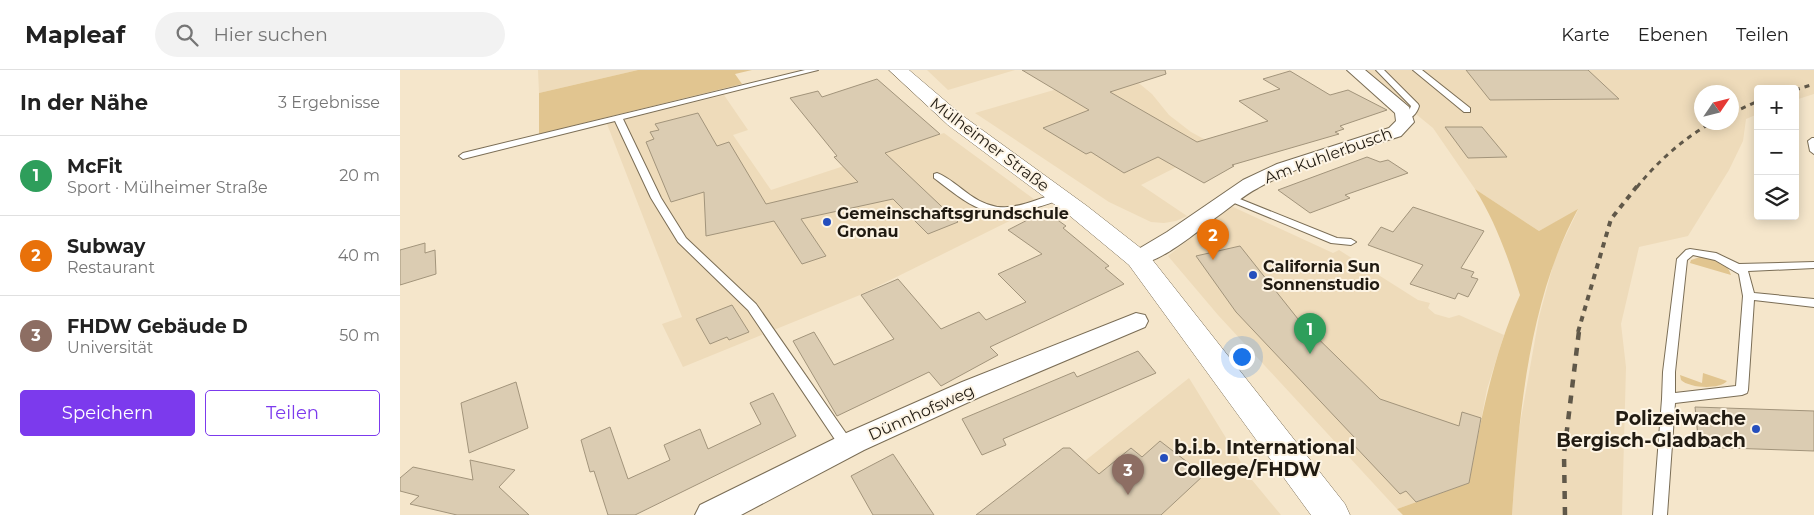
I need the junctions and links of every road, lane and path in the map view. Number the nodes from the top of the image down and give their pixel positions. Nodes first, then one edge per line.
1 (814, 70) edge
2 (898, 70) edge
3 (1354, 70) edge
4 (1380, 70) edge
5 (1417, 70) edge
6 (1467, 110) dead end
7 (618, 118) junction
8 (1404, 118) junction
9 (1814, 141) edge
10 (1814, 151) edge
11 (463, 156) dead end
12 (937, 176) dead end
13 (1059, 196) junction
14 (1230, 198) junction
15 (1351, 242) dead end
16 (1138, 259) junction
17 (1814, 265) edge
18 (1737, 268) junction
19 (1748, 296) junction
20 (1814, 303) edge
21 (1136, 321) dead end
22 (1669, 399) junction
23 (847, 446) junction
24 (711, 515) edge
25 (1332, 515) edge
26 (1660, 515) edge

1 - 7 lane
2 - 13 main road, Mülheimer Straße
3 - 8 street, Am Kuhlerbusch
4 - 8 lane
5 - 6 lane
7 - 11 lane
7 - 23 lane
8 - 14 street, Am Kuhlerbusch
9 - 10 lane
12 - 13 lane
13 - 16 main road, Mülheimer Straße
14 - 15 lane
14 - 16 street, Am Kuhlerbusch
16 - 25 main road, Mülheimer Straße
17 - 18 lane
18 - 19 lane
18 - 22 lane
19 - 20 lane
19 - 22 lane
21 - 23 street, Dünnhofsweg
22 - 26 lane
23 - 24 street, Dünnhofsweg

